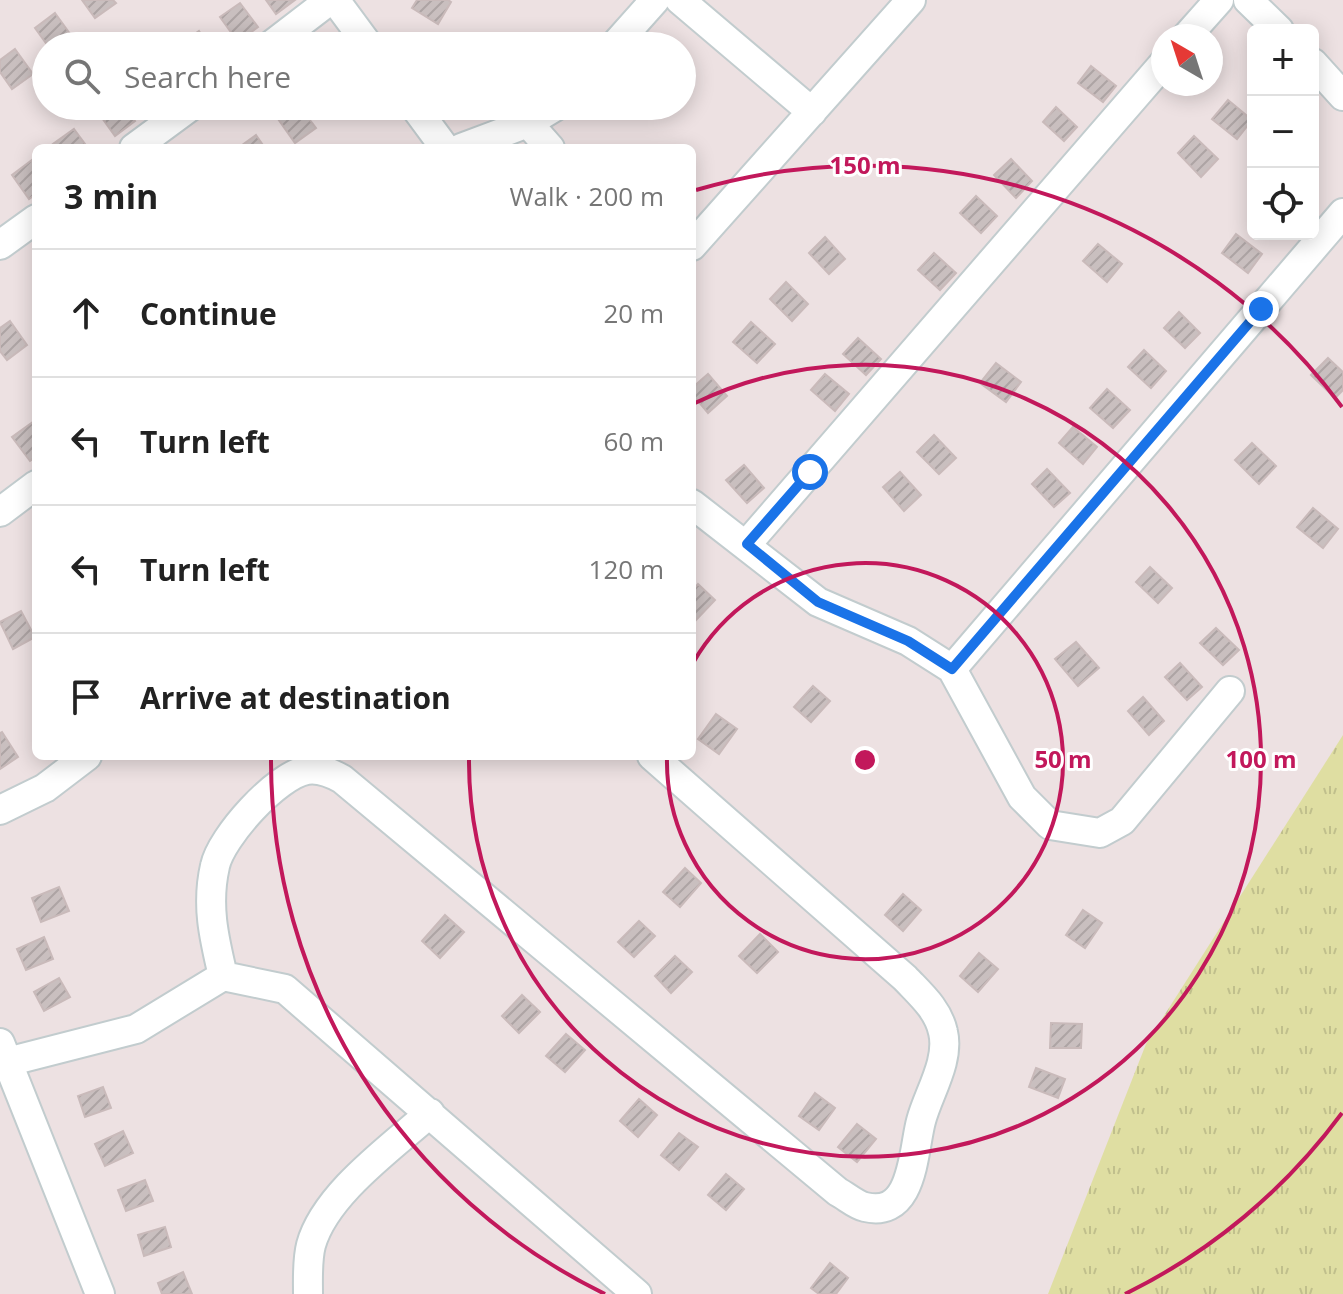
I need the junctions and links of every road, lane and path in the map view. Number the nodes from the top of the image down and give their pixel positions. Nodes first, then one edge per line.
1 (332, 0) edge
2 (655, 0) edge
3 (680, 0) edge
4 (911, 0) edge
5 (1219, 0) edge
6 (1248, 0) edge
7 (1198, 24) edge
8 (1273, 24) edge
9 (289, 32) edge
10 (358, 32) edge
11 (626, 32) edge
12 (1319, 70) edge
13 (1151, 78) edge
14 (1343, 96) edge
15 (812, 112) junction
16 (172, 120) edge
17 (424, 120) edge
18 (533, 120) edge
19 (528, 123) junction
20 (139, 144) edge
21 (442, 144) edge
22 (472, 144) edge
23 (546, 144) edge
24 (1343, 213) edge
25 (32, 222) edge
26 (696, 242) edge
27 (0, 245) edge
28 (32, 488) edge
29 (696, 507) edge
30 (0, 512) edge
31 (747, 544) junction
32 (952, 669) junction
33 (1230, 691) dead end
34 (82, 760) edge
35 (657, 760) edge
36 (0, 810) edge
37 (223, 976) junction
38 (4, 1053) edge
39 (430, 1113) junction
40 (100, 1294) edge
41 (308, 1294) edge
42 (637, 1294) edge

1 - 9 street
1 - 10 street
2 - 11 street
3 - 15 street
4 - 15 street
5 - 7 street
6 - 8 street
12 - 14 street
13 - 31 street
15 - 26 street
16 - 20 street
17 - 21 street
18 - 19 street
19 - 22 street
19 - 23 street
24 - 32 street
25 - 27 street
28 - 30 street
29 - 31 street
31 - 32 street
32 - 33 street
34 - 36 street
35 - 37 street
37 - 38 street
37 - 39 street
38 - 40 street
39 - 41 street
39 - 42 street

